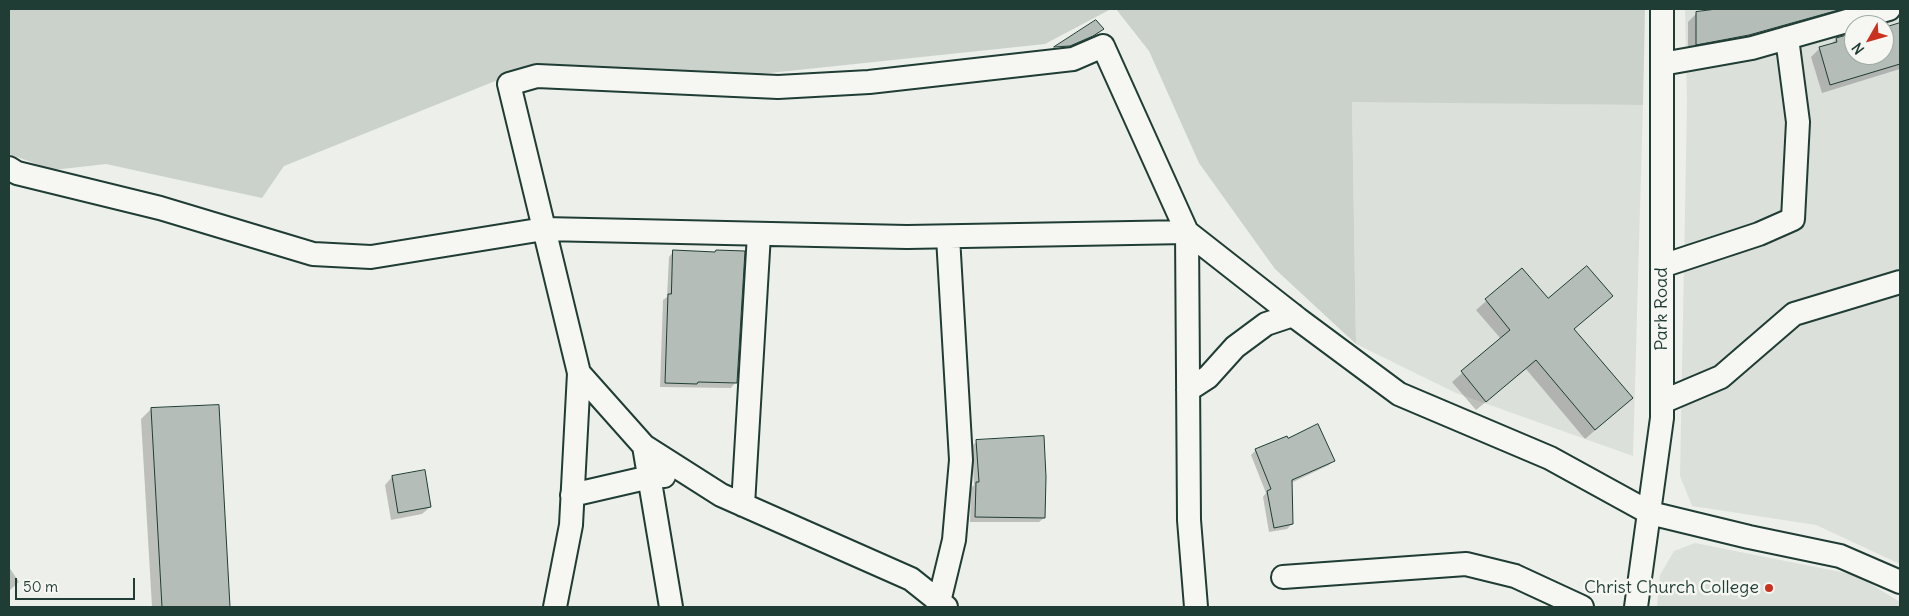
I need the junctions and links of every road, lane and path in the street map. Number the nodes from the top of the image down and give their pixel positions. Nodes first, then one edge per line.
1 (1662, 9) edge
2 (1889, 9) edge
3 (1787, 38) junction
4 (1662, 64) junction
5 (9, 168) edge
6 (544, 229) junction
7 (1186, 232) junction
8 (759, 234) junction
9 (948, 237) junction
10 (1662, 266) junction
11 (1900, 282) edge
12 (1293, 316) junction
13 (579, 373) junction
14 (1188, 390) junction
15 (1662, 402) junction
16 (644, 446) junction
17 (688, 474) junction
18 (650, 477) junction
19 (572, 494) junction
20 (743, 505) junction
21 (1650, 513) junction
22 (1283, 577) dead end
23 (1900, 582) edge
24 (942, 605) edge
25 (555, 607) edge
26 (672, 607) edge
27 (1196, 607) edge
28 (1582, 607) edge
29 (1636, 607) edge

1 - 4 street, Park Road
2 - 3 street
3 - 4 street
3 - 10 street
4 - 10 street, Park Road
5 - 6 street
6 - 7 street
6 - 8 street
6 - 13 street
7 - 9 street
7 - 12 street
7 - 14 street
8 - 9 street
8 - 20 street
9 - 24 street
10 - 15 street, Park Road
11 - 15 street
12 - 14 street
12 - 21 street
13 - 16 street
13 - 19 street
14 - 27 street
15 - 21 street, Park Road
16 - 17 street
16 - 18 street
17 - 18 street
17 - 20 street
18 - 19 street
18 - 26 street
19 - 25 street
20 - 24 street
21 - 23 street
21 - 29 street, Park Road
22 - 28 street

